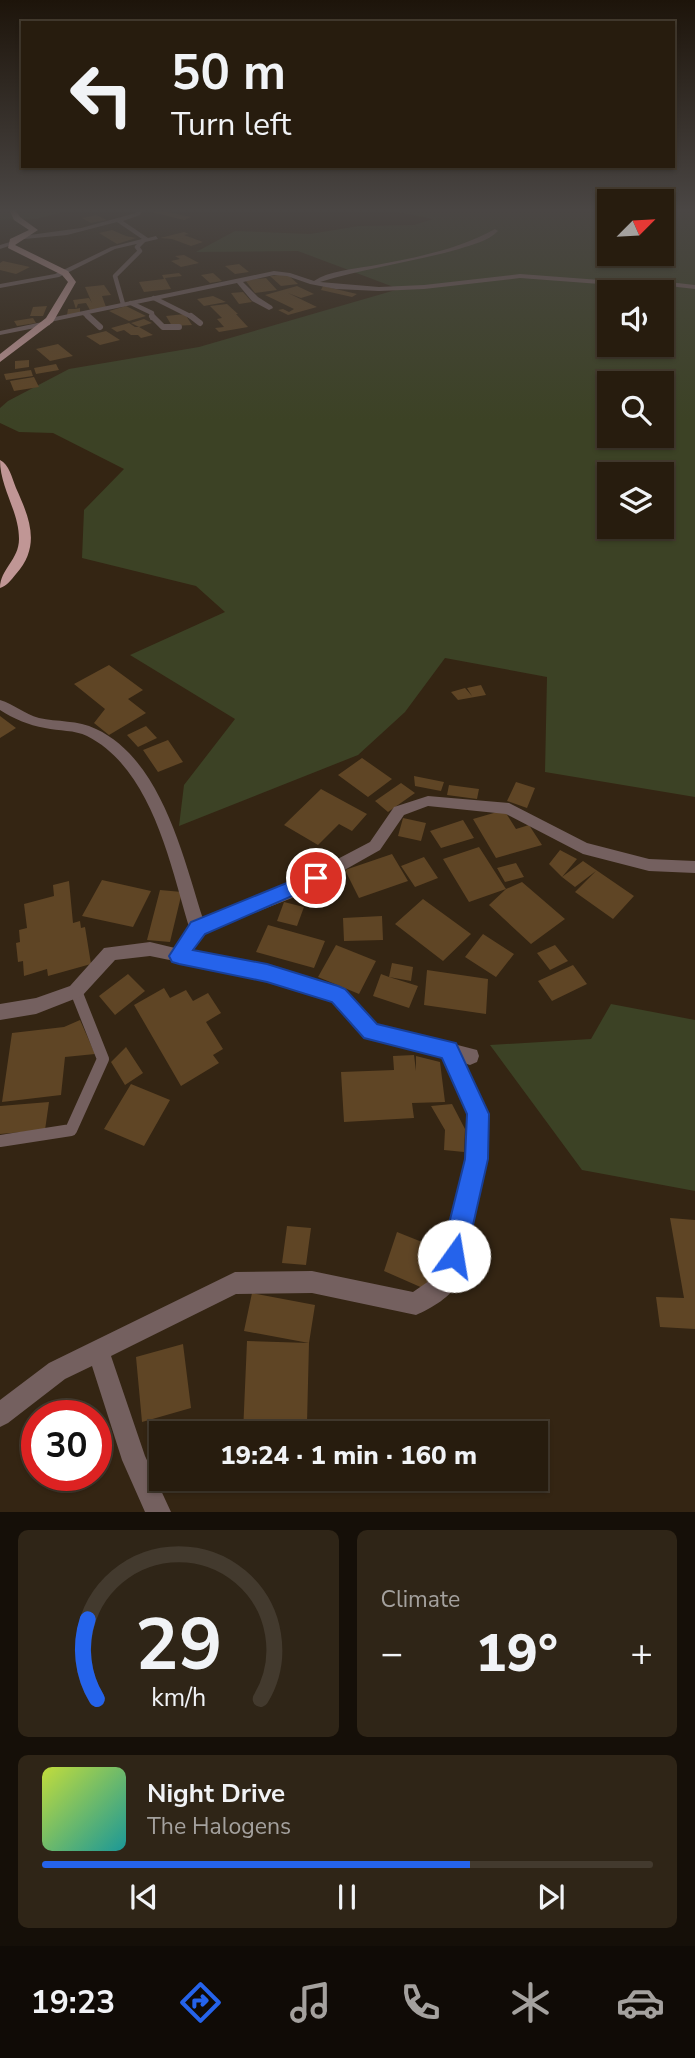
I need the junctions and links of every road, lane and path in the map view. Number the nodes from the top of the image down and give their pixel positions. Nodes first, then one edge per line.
1 (32, 280) edge
2 (70, 280) edge
3 (117, 280) edge
4 (238, 280) joint
5 (302, 280) edge
6 (322, 280) edge
7 (492, 280) edge
8 (567, 280) edge
9 (312, 283) junction
10 (0, 286) edge
11 (695, 287) edge
12 (154, 298) junction
13 (127, 304) junction
14 (269, 308) dead end
15 (85, 314) junction
16 (49, 321) junction
17 (200, 323) dead end
18 (100, 327) dead end
19 (179, 327) dead end
20 (0, 333) edge
21 (0, 359) edge
22 (0, 464) edge
23 (0, 584) edge
24 (0, 704) edge
25 (695, 867) edge
26 (198, 928) junction
27 (179, 956) junction
28 (76, 991) junction
29 (0, 1012) edge
30 (449, 1050) junction
31 (470, 1056) dead end
32 (0, 1141) edge
33 (98, 1350) junction
34 (0, 1416) edge
35 (158, 1512) edge

1 - 10 street
2 - 16 main road
3 - 13 lane
4 - 12 street
4 - 14 street
5 - 9 street
6 - 9 street
7 - 9 street
8 - 11 street
12 - 13 street
12 - 17 lane
13 - 15 street
13 - 19 lane
15 - 16 street
15 - 18 lane
16 - 20 street
16 - 21 main road
22 - 23 main road
24 - 26 street
25 - 26 street
26 - 27 street
27 - 28 street
27 - 30 street
28 - 29 street
28 - 32 lane
30 - 31 street
30 - 33 street
33 - 34 street
33 - 35 street

